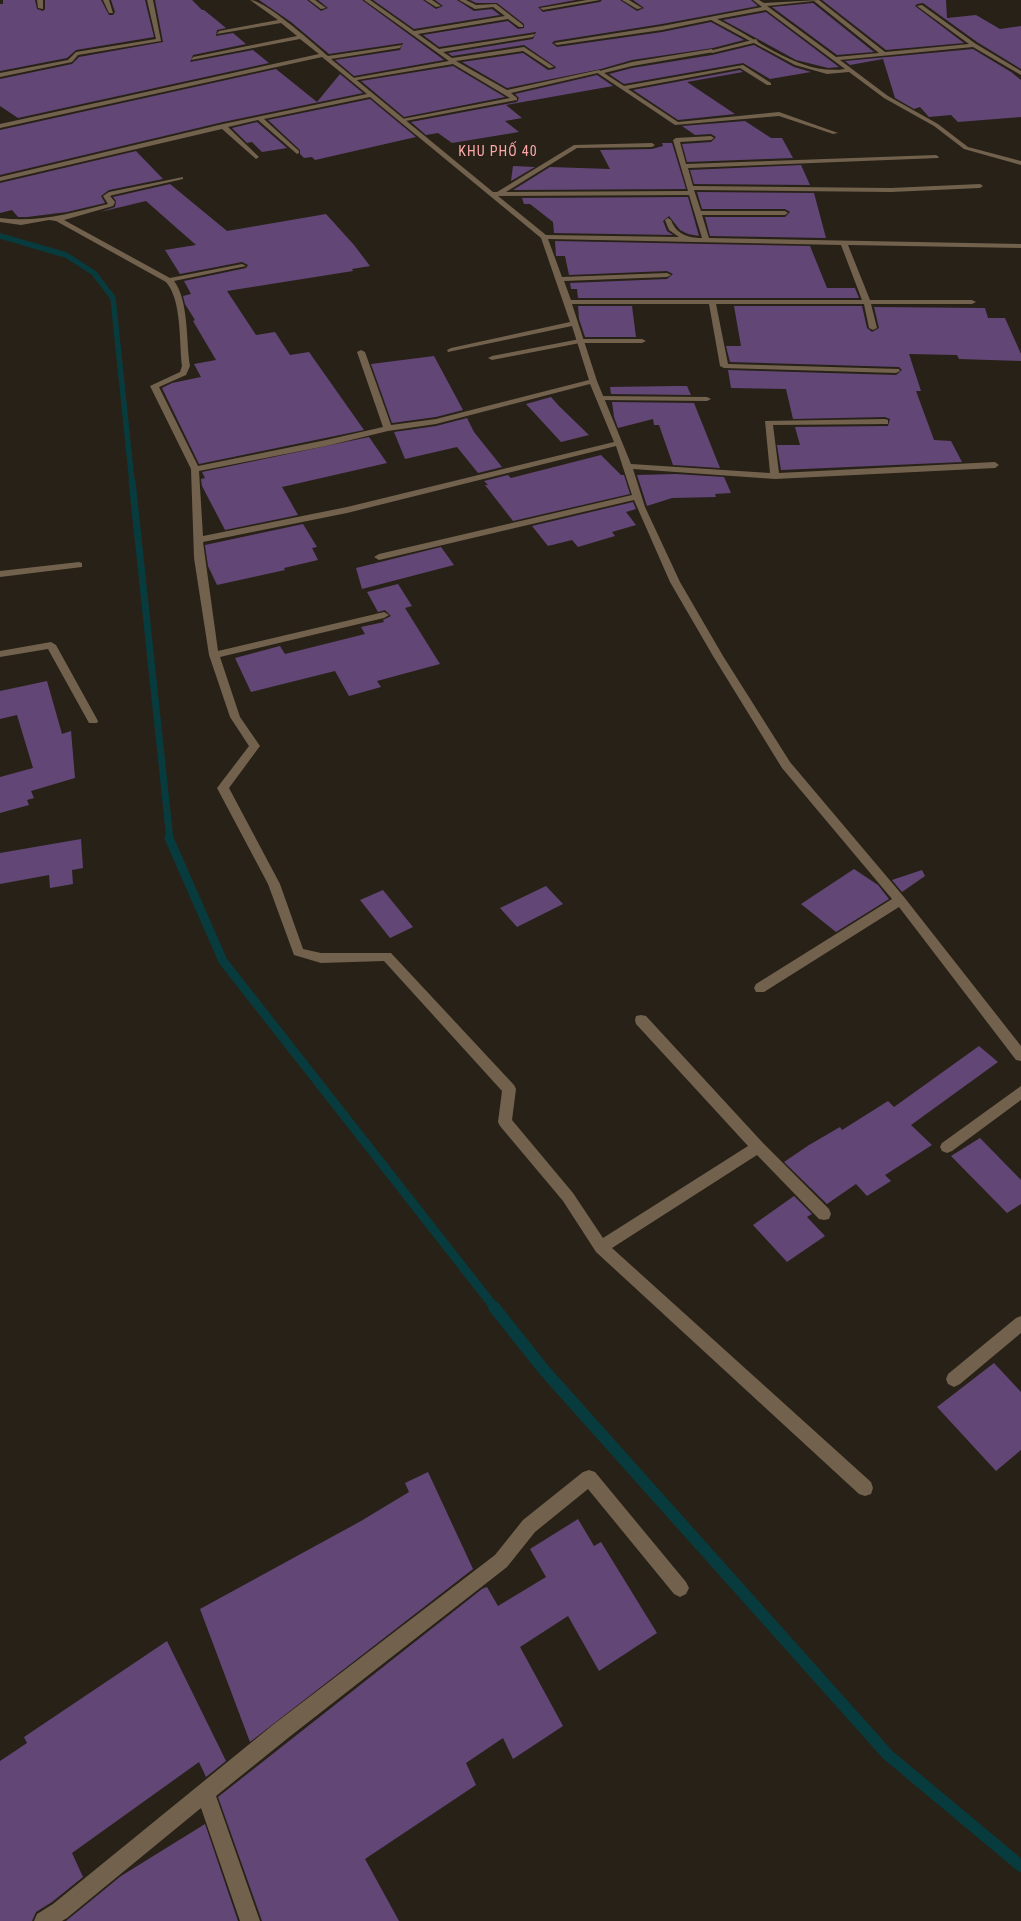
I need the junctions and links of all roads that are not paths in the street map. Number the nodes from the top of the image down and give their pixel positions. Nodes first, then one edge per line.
1 (40, 0) edge
2 (106, 0) edge
3 (150, 0) edge
4 (253, 0) edge
5 (312, 0) edge
6 (367, 0) edge
7 (428, 0) edge
8 (462, 0) edge
9 (597, 0) edge
10 (625, 0) edge
11 (756, 0) edge
12 (814, 0) edge
13 (438, 6) dead end
14 (765, 6) junction
15 (920, 6) dead end
16 (41, 8) dead end
17 (323, 8) dead end
18 (543, 8) dead end
19 (639, 8) dead end
20 (111, 12) dead end
21 (510, 17) junction
22 (711, 18) junction
23 (282, 22) junction
24 (521, 26) dead end
25 (219, 33) dead end
26 (413, 34) junction
27 (533, 35) dead end
28 (302, 37) junction
29 (756, 41) junction
30 (557, 43) dead end
31 (974, 44) junction
32 (400, 46) dead end
33 (438, 51) junction
34 (884, 54) junction
35 (324, 57) junction
36 (194, 59) dead end
37 (835, 59) junction
38 (453, 61) junction
39 (551, 67) dead end
40 (1018, 68) edge
41 (850, 70) junction
42 (599, 72) junction
43 (1021, 73) edge
44 (0, 75) edge
45 (353, 80) junction
46 (769, 84) dead end
47 (621, 88) junction
48 (506, 92) junction
49 (370, 94) junction
50 (259, 118) junction
51 (402, 121) junction
52 (0, 126) edge
53 (223, 126) junction
54 (835, 133) dead end
55 (712, 138) dead end
56 (652, 145) dead end
57 (297, 152) dead end
58 (1021, 154) edge
59 (936, 156) dead end
60 (256, 157) dead end
61 (998, 157) junction
62 (1021, 162) edge
63 (684, 166) junction
64 (181, 178) dead end
65 (0, 179) edge
66 (980, 186) dead end
67 (691, 191) junction
68 (495, 194) junction
69 (697, 213) junction
70 (785, 213) dead end
71 (0, 220) edge
72 (58, 220) junction
73 (668, 220) dead end
74 (544, 237) junction
75 (689, 241) junction
76 (706, 241) junction
77 (844, 244) junction
78 (1021, 246) edge
79 (242, 266) dead end
80 (667, 275) dead end
81 (560, 279) junction
82 (169, 280) junction
83 (568, 302) junction
84 (712, 302) junction
85 (867, 302) junction
86 (972, 302) dead end
87 (574, 323) junction
88 (873, 328) dead end
89 (580, 341) junction
90 (642, 341) dead end
91 (451, 350) dead end
92 (361, 352) dead end
93 (492, 358) dead end
94 (896, 371) dead end
95 (592, 381) junction
96 (600, 398) junction
97 (707, 399) dead end
98 (885, 422) dead end
99 (388, 428) junction
100 (618, 443) junction
101 (995, 465) dead end
102 (628, 466) junction
103 (195, 469) junction
104 (775, 476) junction
105 (637, 497) junction
106 (198, 540) junction
107 (379, 557) dead end
108 (79, 565) dead end
109 (0, 574) edge
110 (384, 615) dead end
111 (0, 654) edge
112 (214, 655) junction
113 (93, 721) dead end
114 (900, 900) junction
115 (760, 988) dead end
116 (641, 1020) dead end
117 (1021, 1056) edge
118 (1021, 1092) edge
119 (758, 1146) junction
120 (947, 1147) dead end
121 (824, 1214) dead end
122 (601, 1248) junction
123 (1021, 1323) edge
124 (954, 1379) dead end
125 (865, 1488) dead end
126 (680, 1588) dead end
127 (205, 1793) junction
128 (44, 1921) edge
129 (250, 1921) edge

1 - 16 street
2 - 20 street
3 - 44 street
4 - 23 street
5 - 17 street
6 - 26 street
7 - 13 street
8 - 21 street
9 - 18 street
10 - 19 street
11 - 14 street
12 - 14 street
12 - 34 street
14 - 22 street
14 - 37 street
15 - 31 street
21 - 24 street
21 - 26 street
22 - 29 street
22 - 30 street
23 - 25 street
23 - 28 street
26 - 33 street
27 - 33 street
28 - 35 street
28 - 36 street
29 - 41 street
29 - 42 street
31 - 34 street
31 - 40 street
32 - 35 street
33 - 38 street
34 - 37 street
35 - 45 street
35 - 52 street
37 - 41 street
38 - 39 street
38 - 45 street
38 - 48 street
40 - 43 street
41 - 61 street
42 - 47 street
42 - 48 street
45 - 49 street
46 - 47 street
47 - 54 street
48 - 51 street
49 - 50 street
49 - 51 street
50 - 53 street
50 - 57 street
51 - 68 street
53 - 60 street
53 - 65 street
55 - 63 street
56 - 68 street
58 - 61 street
59 - 63 street
61 - 62 street
63 - 67 street
64 - 72 street
66 - 67 street
67 - 68 street
67 - 69 street
68 - 74 street
69 - 70 street
69 - 76 street
71 - 72 street
72 - 82 street
73 - 75 street
74 - 75 street
74 - 81 street
75 - 76 street
76 - 77 street
77 - 78 street
77 - 85 street
79 - 82 street
80 - 81 street
81 - 83 street
82 - 103 street
83 - 84 street
83 - 87 street
84 - 85 street
84 - 94 street
85 - 86 street
85 - 88 street
87 - 89 street
87 - 91 street
89 - 90 street
89 - 93 street
89 - 95 street
92 - 99 street
95 - 96 street
95 - 99 street
96 - 97 street
96 - 100 street
98 - 104 street
99 - 103 street
100 - 102 street
100 - 106 street
101 - 104 street
102 - 104 street
102 - 105 street
103 - 106 street
105 - 107 street
105 - 114 street
106 - 112 street
108 - 109 street
110 - 112 street
111 - 113 street
112 - 122 street
114 - 115 street
114 - 117 street
116 - 119 street
118 - 120 street
119 - 121 street
119 - 122 street
122 - 125 street
123 - 124 street
126 - 127 street
127 - 128 street
127 - 129 street

